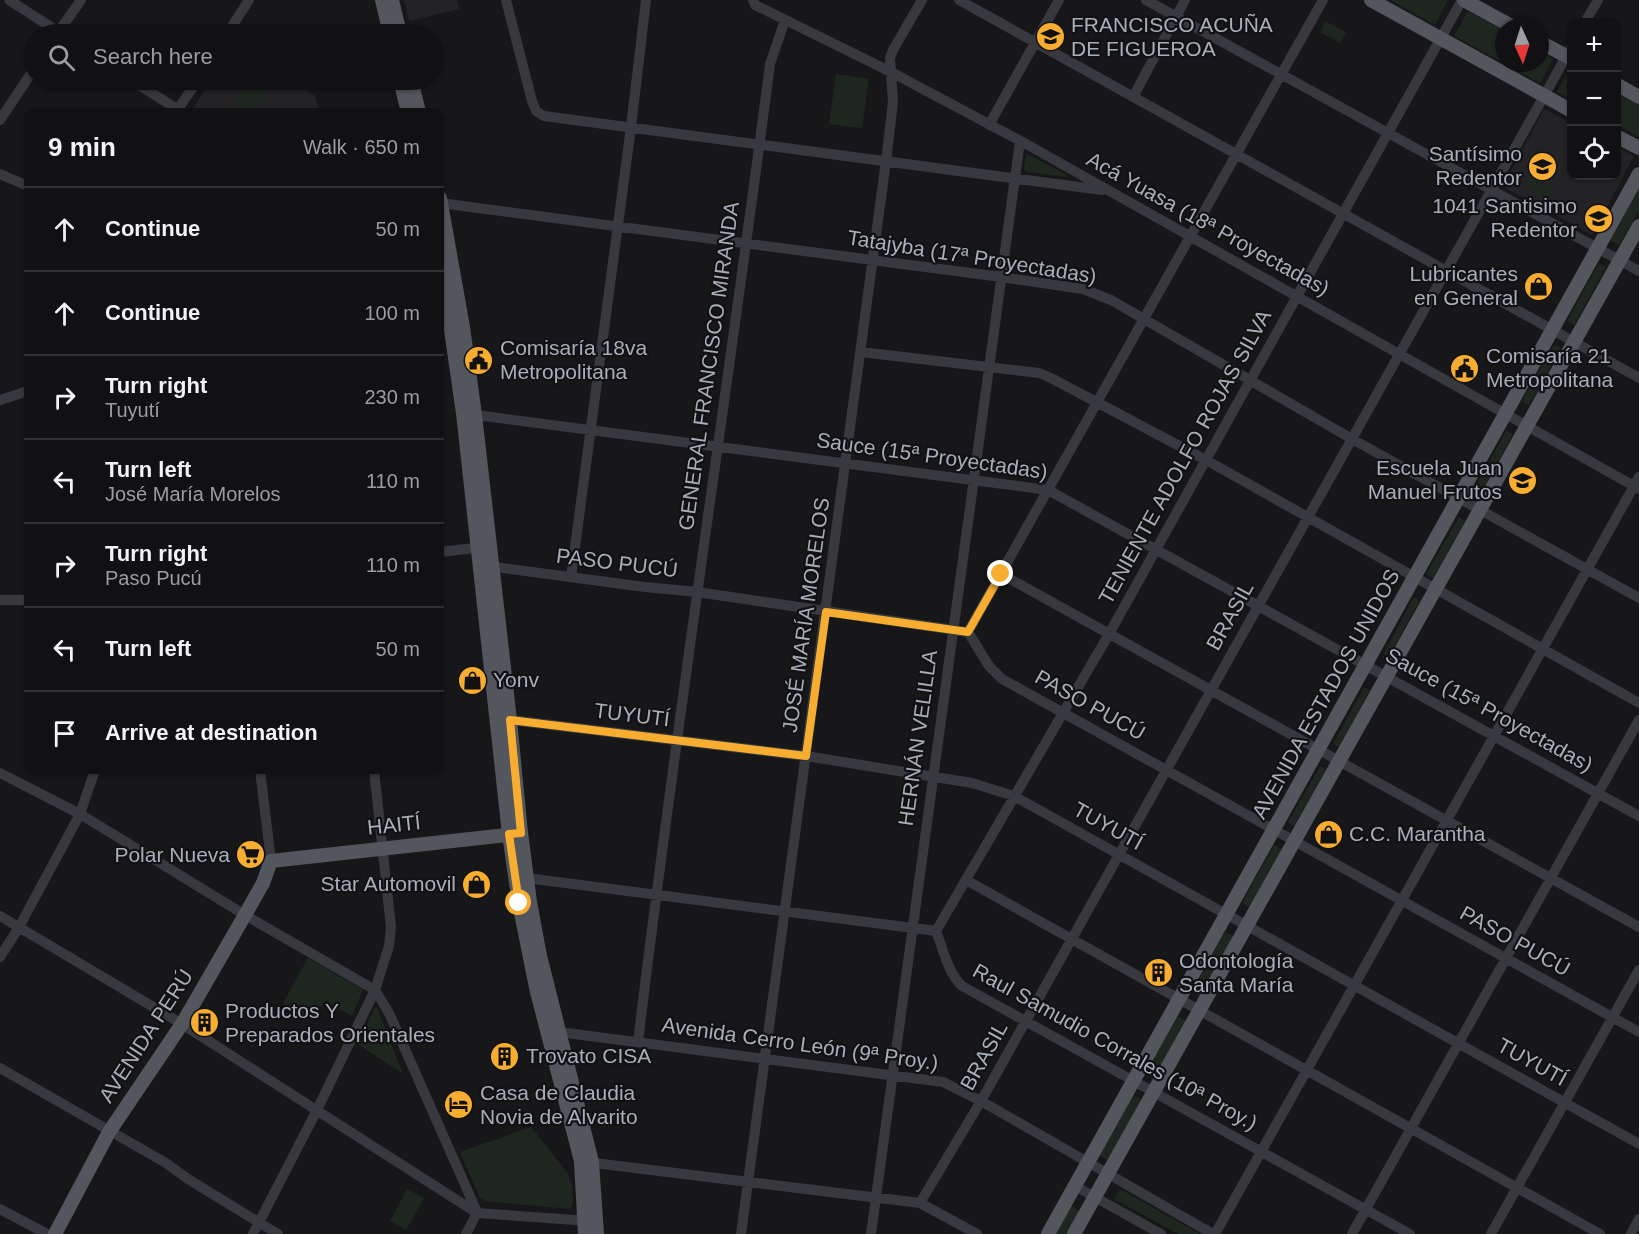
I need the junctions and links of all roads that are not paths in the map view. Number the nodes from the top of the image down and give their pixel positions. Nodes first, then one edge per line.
1 (9, 0) edge
2 (81, 0) edge
3 (249, 0) edge
4 (382, 0) edge
5 (392, 0) edge
6 (506, 0) edge
7 (646, 0) edge
8 (922, 0) edge
9 (959, 0) edge
10 (1059, 0) edge
11 (1146, 0) edge
12 (1185, 0) edge
13 (1323, 0) edge
14 (1371, 0) edge
15 (1463, 0) edge
16 (1598, 0) edge
17 (753, 1) edge
18 (1176, 17) junction
19 (1496, 18) edge
20 (1587, 18) edge
21 (785, 20) junction
22 (44, 24) edge
23 (65, 24) edge
24 (233, 24) edge
25 (388, 24) edge
26 (398, 24) edge
27 (1441, 39) junction
28 (1035, 43) junction
29 (1549, 46) edge
30 (1567, 53) edge
31 (1567, 59) edge
32 (891, 72) junction
33 (1281, 74) junction
34 (24, 84) edge
35 (1621, 86) edge
36 (146, 90) edge
37 (192, 90) edge
38 (402, 90) edge
39 (414, 90) edge
40 (1544, 96) junction
41 (1133, 97) junction
42 (1639, 97) edge
43 (173, 108) edge
44 (181, 108) edge
45 (407, 108) edge
46 (418, 108) edge
47 (1567, 108) edge
48 (0, 120) edge
49 (989, 125) junction
50 (631, 127) junction
51 (1388, 133) junction
52 (1621, 138) edge
53 (1020, 141) junction
54 (758, 144) junction
55 (1639, 148) edge
56 (1236, 154) junction
57 (886, 161) junction
58 (0, 174) edge
59 (1639, 174) edge
60 (1015, 178) junction
61 (24, 184) edge
62 (1491, 190) junction
63 (1109, 191) junction
64 (444, 203) edge
65 (1343, 214) junction
66 (1639, 226) edge
67 (618, 227) junction
68 (1190, 236) junction
69 (745, 243) junction
70 (1598, 248) junction
71 (873, 260) junction
72 (1620, 261) junction
73 (444, 264) edge
74 (1446, 271) junction
75 (1639, 271) edge
76 (1001, 277) junction
77 (1297, 296) junction
78 (1144, 318) junction
79 (1552, 330) junction
80 (1574, 342) junction
81 (861, 352) junction
82 (1399, 354) junction
83 (989, 368) junction
84 (1639, 378) edge
85 (1251, 379) junction
86 (24, 391) edge
87 (0, 400) edge
88 (1097, 402) junction
89 (1506, 413) junction
90 (469, 414) junction
91 (1528, 425) junction
92 (591, 430) junction
93 (1352, 439) junction
94 (719, 447) junction
95 (1206, 460) junction
96 (846, 463) junction
97 (974, 480) junction
98 (1637, 484) edge
99 (1048, 490) junction
100 (1458, 498) junction
101 (1480, 511) junction
102 (1308, 517) junction
103 (484, 547) junction
104 (1156, 549) junction
105 (444, 552) edge
106 (486, 566) junction
107 (1587, 569) junction
108 (1001, 574) junction
109 (1415, 577) junction
110 (571, 578) junction
111 (1436, 589) junction
112 (697, 592) junction
113 (1639, 598) edge
114 (0, 600) edge
115 (24, 600) edge
116 (1258, 606) junction
117 (826, 612) junction
118 (954, 629) junction
119 (968, 632) junction
120 (1109, 634) junction
121 (1543, 649) junction
122 (1366, 665) junction
123 (1387, 676) junction
124 (1210, 691) junction
125 (1639, 703) edge
126 (1063, 713) junction
127 (504, 719) junction
128 (1639, 720) edge
129 (1494, 736) junction
130 (675, 740) junction
131 (1318, 750) junction
132 (806, 756) junction
133 (1340, 762) junction
134 (1166, 770) junction
135 (0, 774) edge
136 (94, 774) edge
137 (261, 774) edge
138 (374, 774) edge
139 (932, 777) junction
140 (1598, 793) junction
141 (1014, 796) junction
142 (80, 814) junction
143 (1639, 816) edge
144 (1446, 821) junction
145 (1274, 830) junction
146 (515, 834) junction
147 (1295, 842) junction
148 (383, 847) junction
149 (1119, 854) junction
150 (272, 861) junction
151 (527, 878) junction
152 (1551, 878) junction
153 (966, 880) junction
154 (655, 893) junction
155 (1401, 901) junction
156 (785, 911) junction
157 (1227, 914) junction
158 (0, 915) edge
159 (245, 915) junction
160 (1248, 926) junction
161 (19, 927) junction
162 (911, 927) junction
163 (1639, 927) edge
164 (936, 931) junction
165 (1072, 939) junction
166 (0, 957) edge
167 (1506, 958) junction
168 (1639, 970) edge
169 (1354, 985) junction
170 (375, 990) junction
171 (1179, 1000) junction
172 (1200, 1012) junction
173 (1613, 1017) junction
174 (1026, 1021) junction
175 (182, 1024) junction
176 (559, 1032) junction
177 (1639, 1032) edge
178 (638, 1042) junction
179 (1458, 1043) junction
180 (765, 1058) junction
181 (0, 1068) edge
182 (1306, 1071) junction
183 (891, 1074) junction
184 (1134, 1081) junction
185 (1154, 1092) junction
186 (981, 1101) junction
187 (1565, 1103) junction
188 (317, 1110) junction
189 (1411, 1129) junction
190 (109, 1132) junction
191 (1639, 1144) edge
192 (1261, 1151) junction
193 (586, 1162) junction
194 (1088, 1164) junction
195 (1108, 1175) junction
196 (748, 1183) junction
197 (1075, 1186) junction
198 (1517, 1188) junction
199 (1095, 1197) junction
200 (875, 1199) junction
201 (920, 1203) junction
202 (0, 1209) edge
203 (1365, 1209) junction
204 (477, 1213) junction
205 (1639, 1219) edge
206 (258, 1223) junction
207 (591, 1227) edge
208 (47, 1234) edge
209 (55, 1234) edge
210 (253, 1234) edge
211 (278, 1234) edge
212 (466, 1234) edge
213 (741, 1234) edge
214 (871, 1234) edge
215 (977, 1234) edge
216 (1048, 1234) edge
217 (1074, 1234) edge
218 (1161, 1234) edge
219 (1214, 1234) edge
220 (1352, 1234) edge
221 (1410, 1234) edge
222 (1491, 1234) edge
223 (1600, 1234) edge
224 (1631, 1234) edge

1 - 22 street
2 - 23 street
3 - 24 street
4 - 25 main road
5 - 26 main road
6 - 50 street
7 - 50 street
8 - 32 street, JOSÉ MARÍA MORELOS
9 - 28 street
10 - 28 street
11 - 18 street
12 - 18 street
13 - 33 street
14 - 27 main road
15 - 19 main road
15 - 27 street, TENIENTE ADOLFO ROJAS SILVA
16 - 20 street
17 - 21 street, Acá Yuasa (18ª Proyectadas)
18 - 33 street
18 - 41 street
21 - 32 street, Acá Yuasa (18ª Proyectadas)
21 - 54 street, GENERAL FRANCISCO MIRANDA
27 - 40 main road
27 - 51 street, TENIENTE ADOLFO ROJAS SILVA
28 - 41 street
28 - 49 street
29 - 30 main road
31 - 40 street, BRASIL
32 - 49 street, Acá Yuasa (18ª Proyectadas)
32 - 57 street, JOSÉ MARÍA MORELOS
33 - 51 street
33 - 56 street
34 - 48 street
35 - 42 main road
36 - 43 street
37 - 44 street
38 - 45 main road
39 - 46 main road
40 - 47 main road
40 - 62 street, BRASIL
41 - 56 street
49 - 53 street, Acá Yuasa (18ª Proyectadas)
50 - 54 street
50 - 67 street
51 - 62 street
51 - 65 street, TENIENTE ADOLFO ROJAS SILVA
52 - 55 main road
53 - 60 street, HERNÁN VELILLA
53 - 63 street, Acá Yuasa (18ª Proyectadas)
54 - 57 street
54 - 69 street, GENERAL FRANCISCO MIRANDA
56 - 65 street
56 - 68 street
57 - 60 street
57 - 71 street, JOSÉ MARÍA MORELOS
58 - 61 street
59 - 70 main road, AVENIDA ESTADOS UNIDOS
60 - 63 street
60 - 76 street, HERNÁN VELILLA
62 - 70 street
62 - 74 street, BRASIL
63 - 68 street, Acá Yuasa (18ª Proyectadas)
64 - 67 street, Tatajyba (17ª Proyectadas)
65 - 74 street
65 - 77 street, TENIENTE ADOLFO ROJAS SILVA
66 - 72 main road
67 - 69 street, Tatajyba (17ª Proyectadas)
67 - 92 street
68 - 77 street, Acá Yuasa (18ª Proyectadas)
68 - 78 street
69 - 71 street, Tatajyba (17ª Proyectadas)
69 - 94 street, GENERAL FRANCISCO MIRANDA
70 - 72 street
70 - 79 main road, AVENIDA ESTADOS UNIDOS
71 - 76 street, Tatajyba (17ª Proyectadas)
71 - 81 street, JOSÉ MARÍA MORELOS
72 - 75 street
72 - 80 main road
73 - 90 main road
74 - 79 street
74 - 82 street, BRASIL
76 - 78 street, Tatajyba (17ª Proyectadas)
76 - 83 street, HERNÁN VELILLA
77 - 82 street, Acá Yuasa (18ª Proyectadas)
77 - 85 street, TENIENTE ADOLFO ROJAS SILVA
78 - 85 street, Tatajyba (17ª Proyectadas)
78 - 88 street
79 - 80 street
79 - 89 main road, AVENIDA ESTADOS UNIDOS
80 - 84 street
80 - 91 main road
81 - 83 street
81 - 96 street, JOSÉ MARÍA MORELOS
82 - 89 street, Acá Yuasa (18ª Proyectadas)
82 - 93 street, BRASIL
83 - 88 street
83 - 97 street, HERNÁN VELILLA
85 - 93 street, Tatajyba (17ª Proyectadas)
85 - 95 street, TENIENTE ADOLFO ROJAS SILVA
86 - 87 street
88 - 95 street
88 - 99 street
89 - 91 street, Acá Yuasa (18ª Proyectadas)
89 - 100 main road, AVENIDA ESTADOS UNIDOS
90 - 92 street, Sauce (15ª Proyectadas)
90 - 103 main road
91 - 98 street, Acá Yuasa (18ª Proyectadas)
91 - 101 main road
92 - 94 street, Sauce (15ª Proyectadas)
92 - 110 street
93 - 100 street, Tatajyba (17ª Proyectadas)
93 - 102 street, BRASIL
94 - 96 street, Sauce (15ª Proyectadas)
94 - 112 street, GENERAL FRANCISCO MIRANDA
95 - 102 street
95 - 104 street, TENIENTE ADOLFO ROJAS SILVA
96 - 97 street, Sauce (15ª Proyectadas)
96 - 117 street, JOSÉ MARÍA MORELOS
97 - 99 street, Sauce (15ª Proyectadas)
97 - 118 street, HERNÁN VELILLA
98 - 107 street
99 - 104 street, Sauce (15ª Proyectadas)
99 - 108 street
100 - 101 street, Tatajyba (17ª Proyectadas)
100 - 109 main road, AVENIDA ESTADOS UNIDOS
101 - 107 street, Tatajyba (17ª Proyectadas)
101 - 111 main road
102 - 109 street
102 - 116 street, BRASIL
103 - 105 street
103 - 106 main road
104 - 116 street, Sauce (15ª Proyectadas)
104 - 120 street, TENIENTE ADOLFO ROJAS SILVA
106 - 110 street, PASO PUCÚ
106 - 127 main road
107 - 113 street, Tatajyba (17ª Proyectadas)
107 - 121 street
108 - 119 street
108 - 120 street
109 - 111 street
109 - 122 main road, AVENIDA ESTADOS UNIDOS
110 - 112 street, PASO PUCÚ
111 - 121 street
111 - 123 main road
112 - 117 street, PASO PUCÚ
112 - 130 street, GENERAL FRANCISCO MIRANDA
114 - 115 street
116 - 122 street, Sauce (15ª Proyectadas)
116 - 124 street, BRASIL
117 - 118 street, PASO PUCÚ
117 - 132 street, JOSÉ MARÍA MORELOS
118 - 119 street, PASO PUCÚ
118 - 139 street, HERNÁN VELILLA
119 - 126 street, PASO PUCÚ
120 - 124 street
120 - 126 street, TENIENTE ADOLFO ROJAS SILVA
121 - 125 street
121 - 129 street
122 - 123 street, Sauce (15ª Proyectadas)
122 - 131 main road, AVENIDA ESTADOS UNIDOS
123 - 129 street, Sauce (15ª Proyectadas)
123 - 133 main road
124 - 131 street
124 - 134 street, BRASIL
126 - 134 street, PASO PUCÚ
126 - 141 street, TENIENTE ADOLFO ROJAS SILVA
127 - 130 street, TUYUTÍ
127 - 146 main road
128 - 140 street
129 - 140 street, Sauce (15ª Proyectadas)
129 - 144 street
130 - 132 street, TUYUTÍ
130 - 154 street, GENERAL FRANCISCO MIRANDA
131 - 133 street
131 - 145 main road, AVENIDA ESTADOS UNIDOS
132 - 139 street, TUYUTÍ
132 - 156 street, JOSÉ MARÍA MORELOS
133 - 144 street
133 - 147 main road
134 - 145 street, PASO PUCÚ
134 - 149 street, BRASIL
135 - 142 street
136 - 142 street
137 - 150 street
138 - 148 street
139 - 141 street, TUYUTÍ
139 - 162 street, HERNÁN VELILLA
140 - 143 street, Sauce (15ª Proyectadas)
140 - 152 street
141 - 149 street, TUYUTÍ
141 - 153 street, TENIENTE ADOLFO ROJAS SILVA
142 - 159 street
142 - 161 street
144 - 152 street
144 - 155 street
145 - 147 street, PASO PUCÚ
145 - 157 main road, AVENIDA ESTADOS UNIDOS
146 - 148 main road, HAITÍ
146 - 151 main road
146 - 193 main road
147 - 155 street, PASO PUCÚ
147 - 160 main road
148 - 150 main road, HAITÍ
148 - 170 street
149 - 157 street, TUYUTÍ
149 - 165 street, BRASIL
150 - 159 main road, AVENIDA PERÚ
151 - 154 street
151 - 176 main road
152 - 163 street
152 - 167 street
153 - 164 street, TENIENTE ADOLFO ROJAS SILVA
153 - 165 street
154 - 156 street
154 - 178 street, GENERAL FRANCISCO MIRANDA
155 - 167 street, PASO PUCÚ
155 - 169 street
156 - 162 street
156 - 180 street, JOSÉ MARÍA MORELOS
157 - 160 street, TUYUTÍ
157 - 171 main road, AVENIDA ESTADOS UNIDOS
158 - 161 street
159 - 170 street
159 - 175 main road, AVENIDA PERÚ
160 - 169 street, TUYUTÍ
160 - 172 main road
161 - 166 street
161 - 175 street
162 - 164 street
162 - 183 street, HERNÁN VELILLA
164 - 174 street, Raul Samudio Corrales (10ª Proy.)
165 - 171 street
165 - 174 street, BRASIL
167 - 173 street, PASO PUCÚ
167 - 179 street
168 - 173 street
169 - 179 street, TUYUTÍ
169 - 182 street
170 - 188 street
170 - 204 street
171 - 172 street
171 - 184 main road, AVENIDA ESTADOS UNIDOS
172 - 182 street
172 - 185 main road
173 - 177 street, PASO PUCÚ
173 - 187 street
174 - 184 street, Raul Samudio Corrales (10ª Proy.)
174 - 186 street, BRASIL
175 - 188 street
175 - 190 main road, AVENIDA PERÚ
176 - 178 street, Avenida Cerro León (9ª Proy.)
176 - 193 main road
178 - 180 street, Avenida Cerro León (9ª Proy.)
179 - 187 street, TUYUTÍ
179 - 189 street
180 - 183 street, Avenida Cerro León (9ª Proy.)
180 - 196 street, JOSÉ MARÍA MORELOS
181 - 190 street
182 - 189 street
182 - 192 street
183 - 186 street, Avenida Cerro León (9ª Proy.)
183 - 200 street, HERNÁN VELILLA
184 - 185 street, Raul Samudio Corrales (10ª Proy.)
184 - 194 main road, AVENIDA ESTADOS UNIDOS
185 - 192 street, Raul Samudio Corrales (10ª Proy.)
185 - 195 main road
186 - 194 street, Avenida Cerro León (9ª Proy.)
186 - 201 street, BRASIL
187 - 191 street, TUYUTÍ
187 - 198 street
188 - 204 street
188 - 206 street
189 - 198 street
189 - 203 street
190 - 206 street
190 - 209 main road, AVENIDA PERÚ
192 - 203 street, Raul Samudio Corrales (10ª Proy.)
192 - 219 street
193 - 196 street
193 - 207 main road
194 - 195 street, Avenida Cerro León (9ª Proy.)
194 - 197 main road, AVENIDA ESTADOS UNIDOS
195 - 199 main road
195 - 219 street, Avenida Cerro León (9ª Proy.)
196 - 200 street
196 - 213 street, JOSÉ MARÍA MORELOS
197 - 199 street
197 - 216 main road, AVENIDA ESTADOS UNIDOS
198 - 222 street
198 - 223 street
199 - 217 main road
199 - 218 street
200 - 201 street
200 - 214 street, HERNÁN VELILLA
201 - 215 street
202 - 208 street
203 - 220 street
203 - 221 street, Raul Samudio Corrales (10ª Proy.)
204 - 207 street
204 - 212 street
205 - 224 street
206 - 210 street
206 - 211 street

